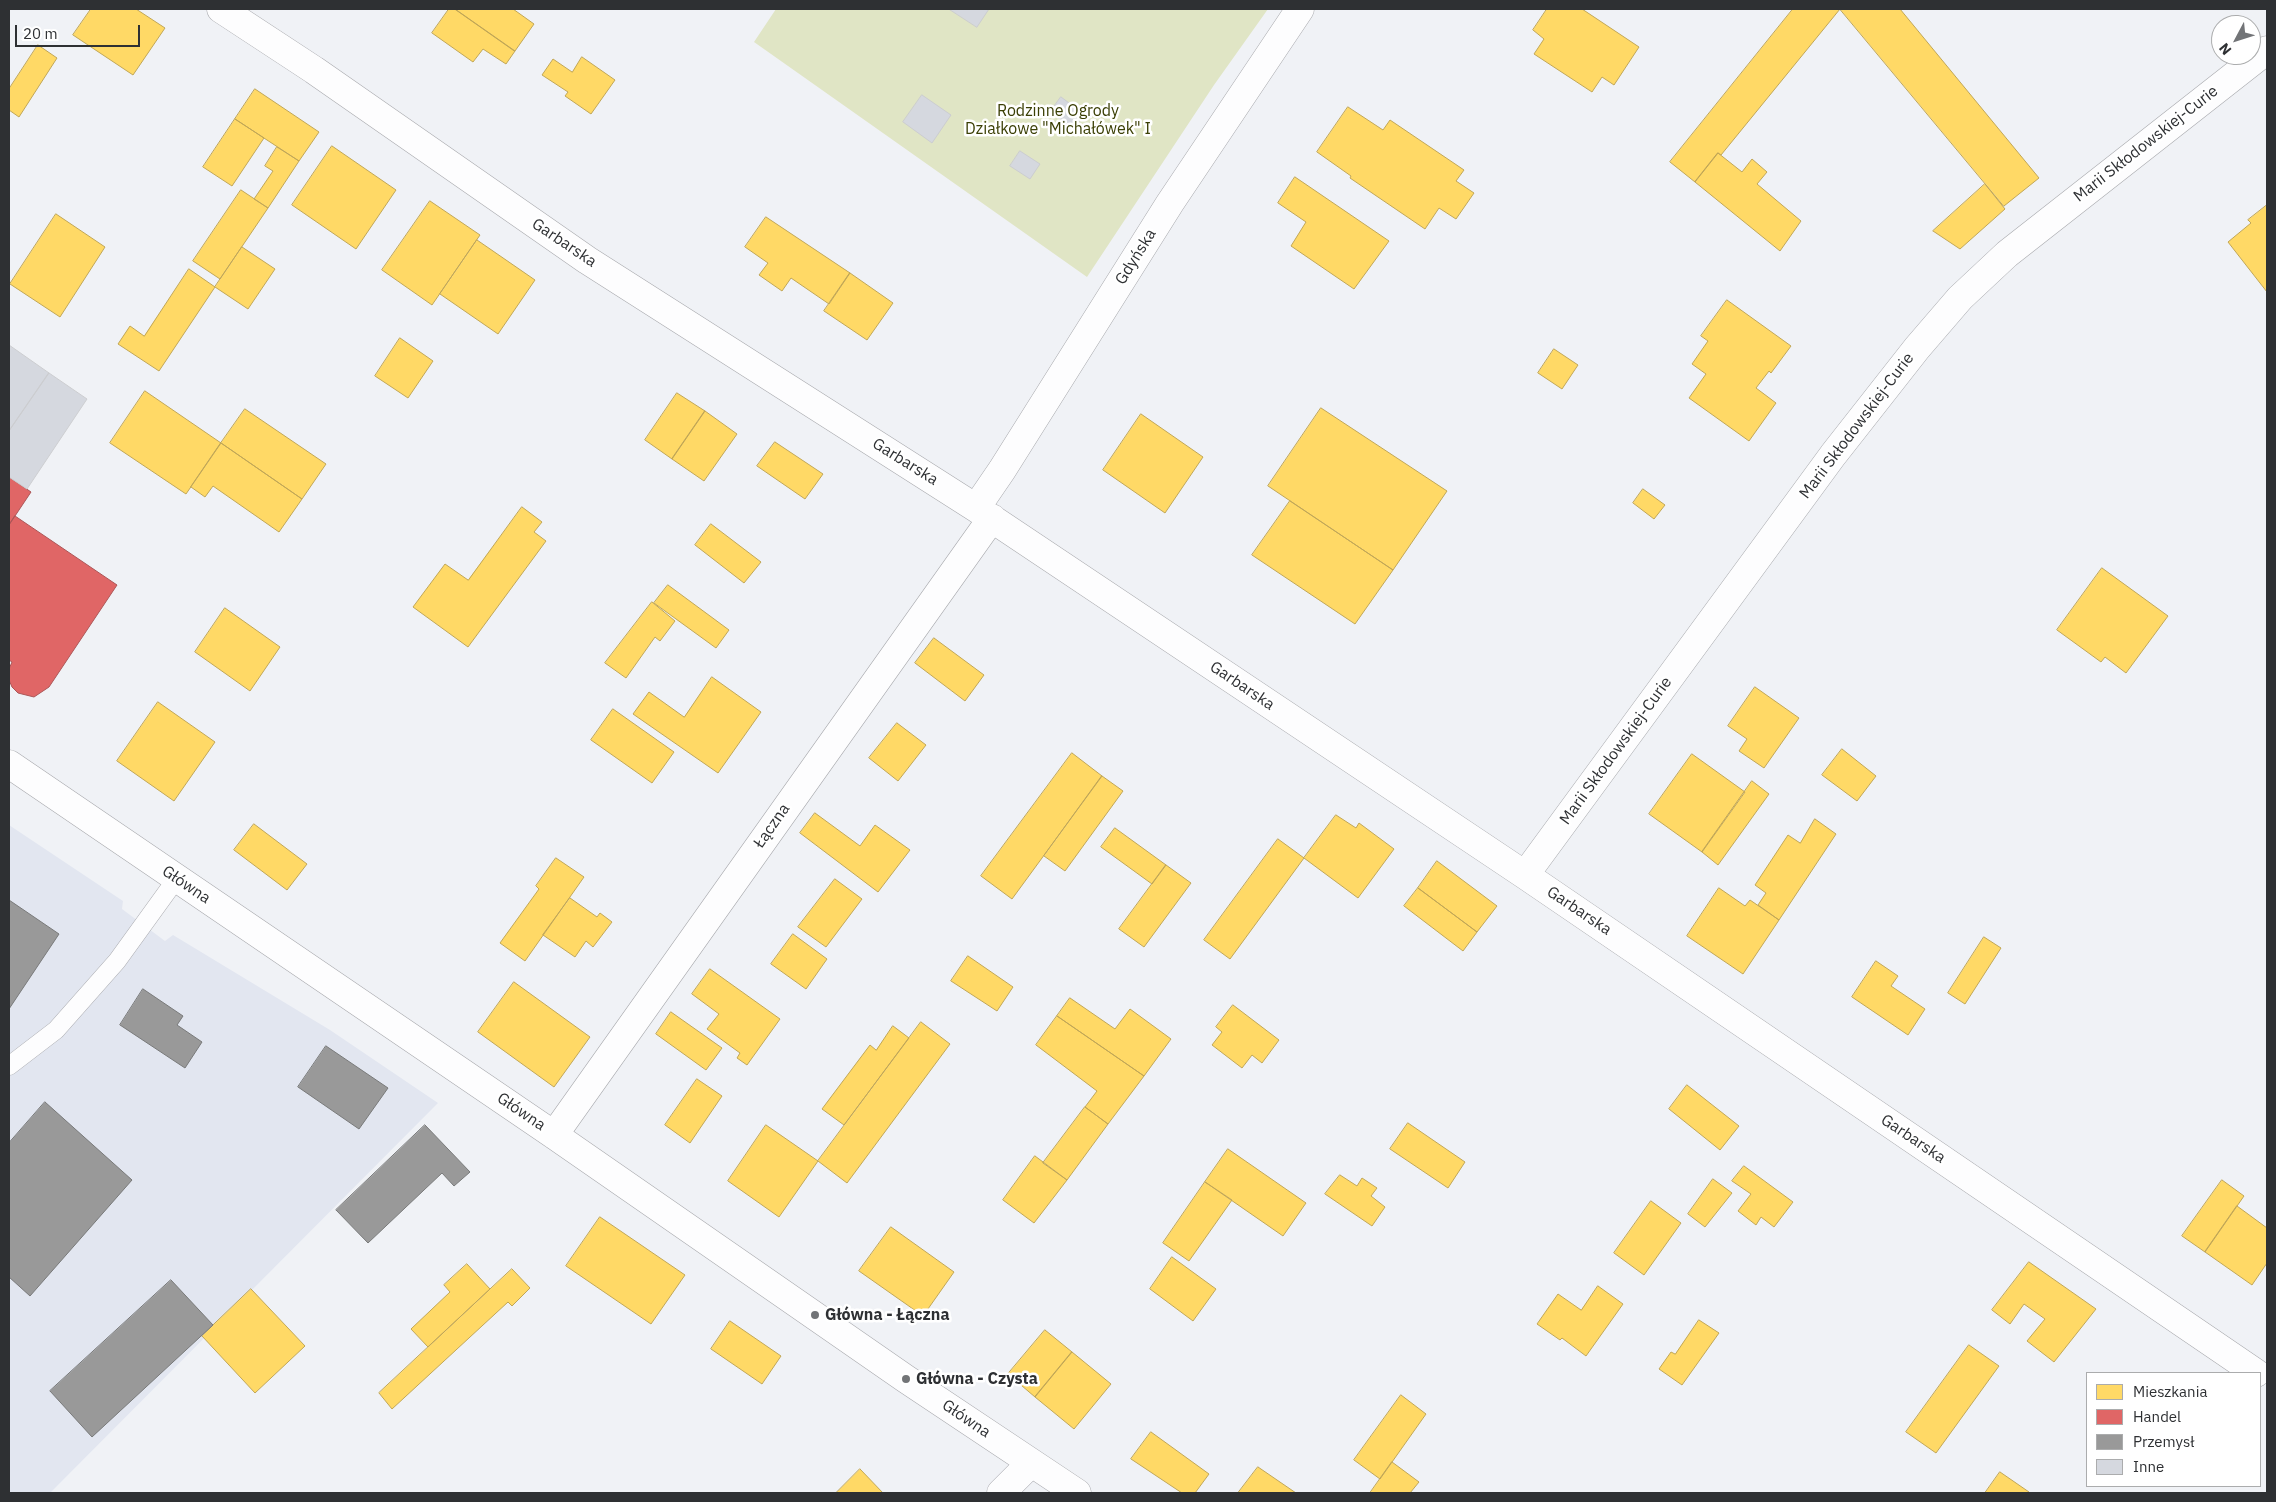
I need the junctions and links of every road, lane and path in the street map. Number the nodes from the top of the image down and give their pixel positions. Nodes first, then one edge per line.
1 (1300, 9) edge
2 (224, 10) edge
3 (2267, 50) edge
4 (984, 513) junction
5 (9, 764) edge
6 (1525, 875) junction
7 (177, 878) junction
8 (9, 1066) edge
9 (554, 1134) junction
10 (2255, 1372) edge
11 (1031, 1463) junction
12 (1001, 1493) edge
13 (1077, 1493) edge

1 - 4 street, Gdyńska
2 - 4 street, Garbarska
3 - 6 street, Marii Skłodowskiej-Curie
4 - 6 street, Garbarska
4 - 9 street, Łączna
5 - 7 street, Główna
6 - 10 street, Garbarska
7 - 8 lane
7 - 9 street, Główna
9 - 11 street, Główna
11 - 12 street
11 - 13 street, Główna

